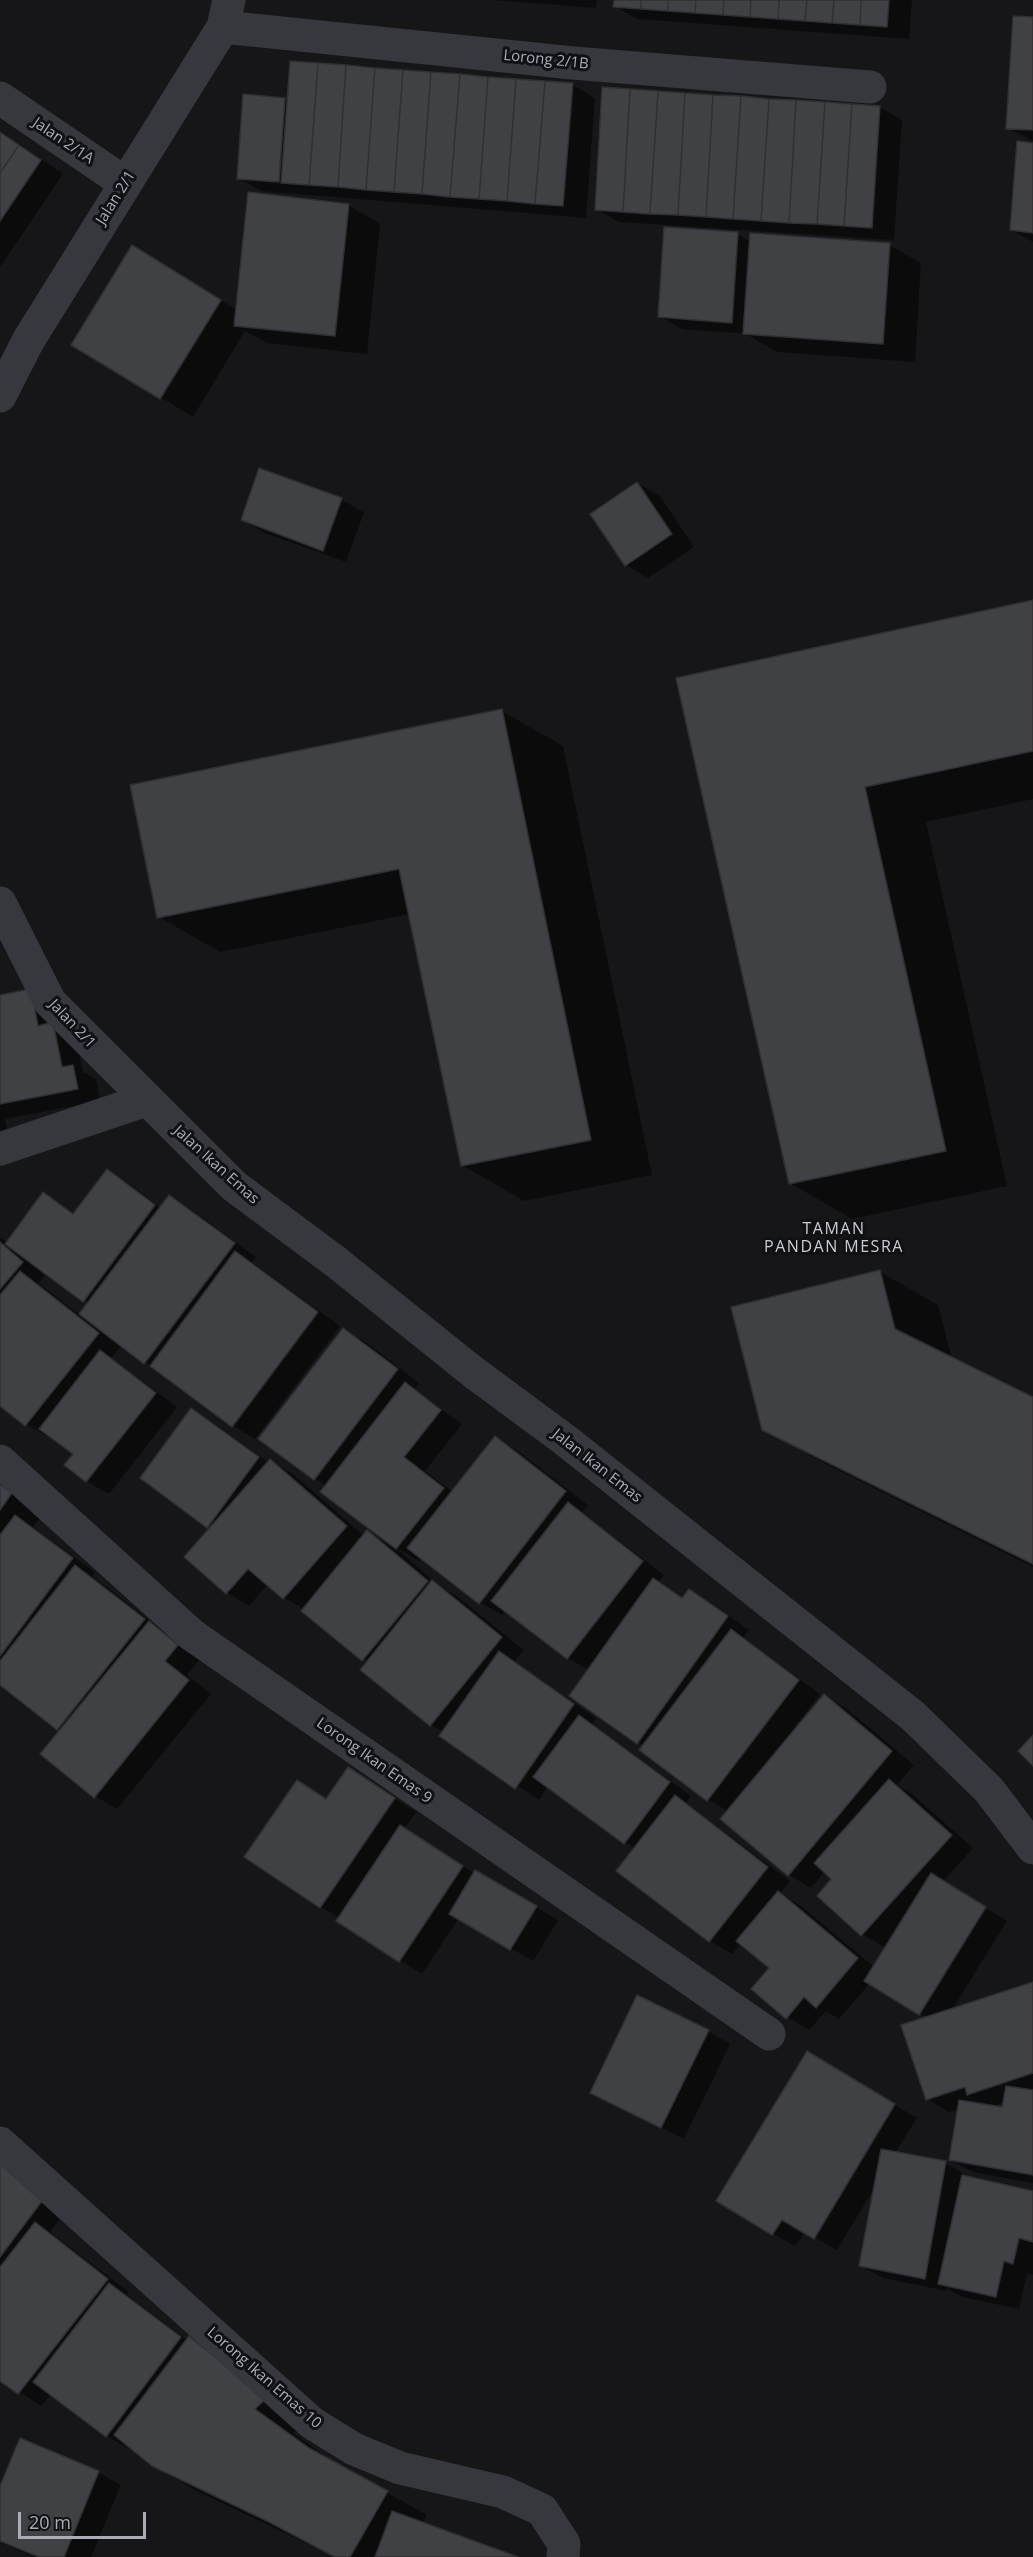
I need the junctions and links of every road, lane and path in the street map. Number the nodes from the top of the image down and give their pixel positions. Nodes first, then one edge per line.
1 (226, 14) edge
2 (870, 87) dead end
3 (0, 98) edge
4 (125, 183) junction
5 (0, 396) edge
6 (0, 903) edge
7 (146, 1100) junction
8 (0, 1149) edge
9 (0, 1461) edge
10 (1033, 1848) edge
11 (769, 2034) dead end
12 (0, 2143) edge
13 (564, 2551) edge

1 - 2 street, Lorong 2/1B
1 - 4 street, Jalan 2/1
3 - 4 street, Jalan 2/1A
4 - 5 street, Jalan 2/1
6 - 7 street, Jalan 2/1
7 - 8 street
7 - 10 street, Jalan Ikan Emas
9 - 11 street, Lorong Ikan Emas 9
12 - 13 street, Lorong Ikan Emas 10

